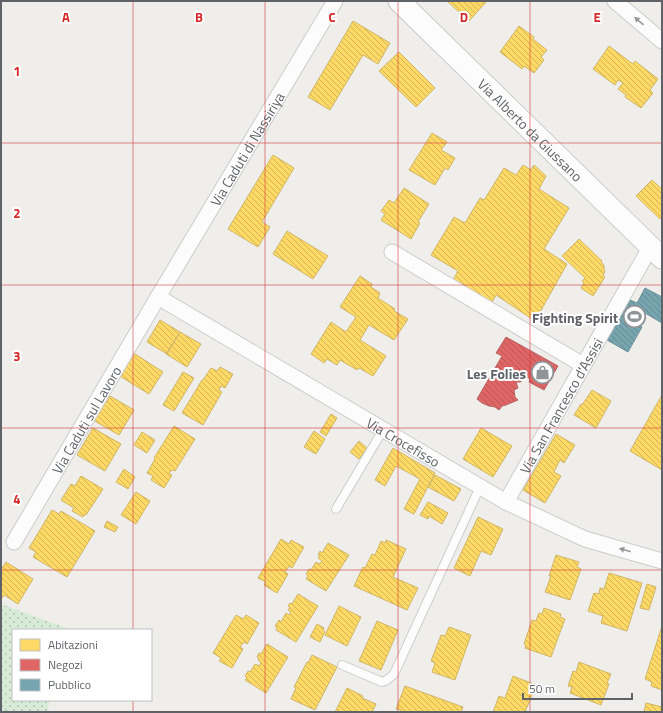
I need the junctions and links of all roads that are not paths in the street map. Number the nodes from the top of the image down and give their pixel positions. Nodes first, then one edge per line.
1 (335, 1) edge
2 (399, 1) edge
3 (615, 1) edge
4 (662, 41) edge
5 (392, 252) dead end
6 (656, 252) edge
7 (158, 297) junction
8 (583, 366) junction
9 (383, 430) junction
10 (480, 487) junction
11 (506, 502) junction
12 (336, 509) dead end
13 (14, 542) dead end
14 (662, 561) edge
15 (342, 665) dead end

1 - 7 street, Via Caduti di Nassiriya
2 - 6 street, Via Alberto da Giussano
4 -> 3 street
5 - 8 street
6 - 8 street, Via San Francesco d'Assisi
7 - 9 street, Via Crocefisso
7 - 13 street, Via Caduti sul Lavoro
8 - 11 street, Via San Francesco d'Assisi
9 - 10 street, Via Crocefisso
9 - 12 lane
10 - 11 street, Via Crocefisso
10 - 15 lane
14 -> 11 street, Via Crocefisso

